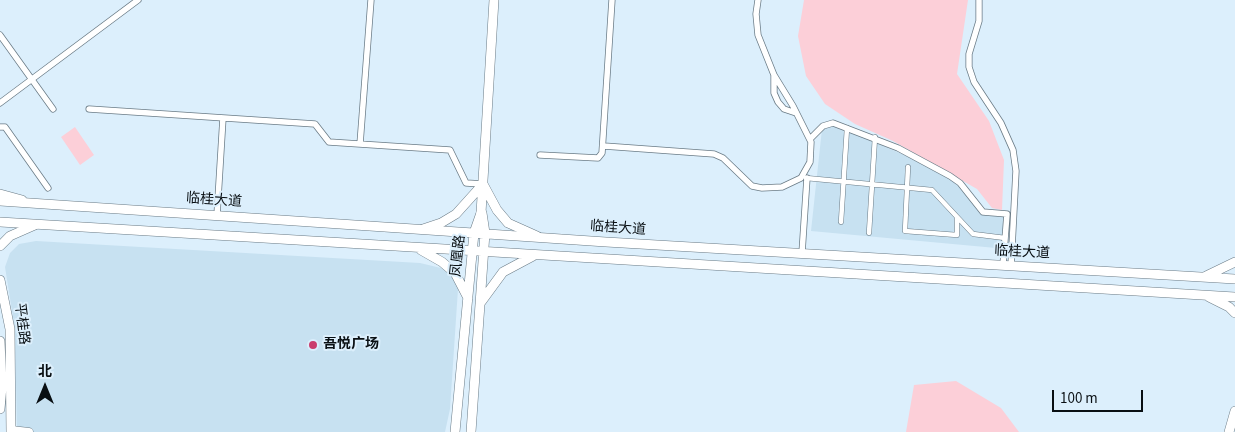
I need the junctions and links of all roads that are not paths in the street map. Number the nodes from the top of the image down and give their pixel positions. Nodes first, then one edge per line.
1 (138, 0) edge
2 (371, 0) edge
3 (494, 0) edge
4 (612, 0) edge
5 (758, 0) edge
6 (979, 0) edge
7 (0, 35) edge
8 (774, 75) junction
9 (32, 79) junction
10 (0, 102) edge
11 (54, 109) dead end
12 (89, 109) dead end
13 (796, 114) junction
14 (223, 118) junction
15 (0, 127) edge
16 (847, 128) junction
17 (875, 138) junction
18 (810, 139) junction
19 (360, 144) junction
20 (604, 146) junction
21 (540, 155) dead end
22 (908, 168) dead end
23 (804, 178) junction
24 (483, 184) junction
25 (48, 188) dead end
26 (908, 188) junction
27 (0, 194) edge
28 (0, 201) edge
29 (32, 203) junction
30 (481, 212) junction
31 (217, 215) junction
32 (957, 217) junction
33 (0, 222) edge
34 (840, 222) dead end
35 (37, 224) junction
36 (423, 229) junction
37 (474, 233) junction
38 (869, 233) dead end
39 (485, 234) junction
40 (540, 237) junction
41 (1005, 238) junction
42 (0, 246) edge
43 (419, 248) junction
44 (472, 252) junction
45 (484, 252) junction
46 (802, 253) junction
47 (536, 255) junction
48 (1235, 262) edge
49 (1007, 266) junction
50 (1202, 277) junction
51 (1235, 279) edge
52 (0, 280) edge
53 (1202, 294) junction
54 (1235, 296) edge
55 (468, 300) junction
56 (480, 303) junction
57 (1235, 313) edge
58 (0, 341) edge
59 (0, 409) edge
60 (1235, 411) edge
61 (11, 431) edge
62 (29, 432) edge
63 (455, 432) edge
64 (471, 432) edge
65 (1229, 432) edge

1 - 9 street
2 - 19 street
3 - 24 main road
4 - 20 street
5 - 8 street
6 - 49 street
7 - 9 street
8 - 13 street
8 - 13 street
9 - 10 street
9 - 11 street
12 - 14 street
13 - 18 street
14 - 19 street
14 - 31 street
15 - 25 street
16 - 17 street
16 - 18 street
16 - 34 street
17 - 38 street
17 - 41 street
18 - 23 street
19 - 24 street
20 - 21 street
20 - 23 street
22 - 26 street
23 - 26 street
23 - 46 street
24 - 30 main road
24 - 36 main road
24 - 40 main road
26 - 32 street
26 - 32 street
27 - 29 main road
28 - 29 main road, 临桂大道
29 - 31 main road, 临桂大道
30 - 37 main road, 凤凰路
30 - 39 main road, 凤凰路
31 - 36 main road, 临桂大道
32 - 41 street
33 - 35 main road
35 - 42 main road
35 - 43 main road
36 - 37 main road, 临桂大道
37 - 39 main road, 临桂大道
37 - 44 main road, 凤凰路
39 - 40 main road, 临桂大道
39 - 45 main road, 凤凰路
40 - 46 main road, 临桂大道
41 - 49 street
43 - 44 main road
43 - 55 main road
44 - 45 main road
44 - 55 main road, 凤凰路
45 - 47 main road
45 - 56 main road, 凤凰路
46 - 49 main road, 临桂大道
47 - 53 main road
47 - 56 main road
48 - 50 main road
49 - 50 main road, 临桂大道
50 - 51 main road, 临桂大道
52 - 61 main road, 平桂路
53 - 54 main road
53 - 57 main road
55 - 63 main road, 凤凰路
56 - 64 main road, 凤凰路
58 - 59 main road, 平桂路
60 - 65 main road
61 - 62 street

